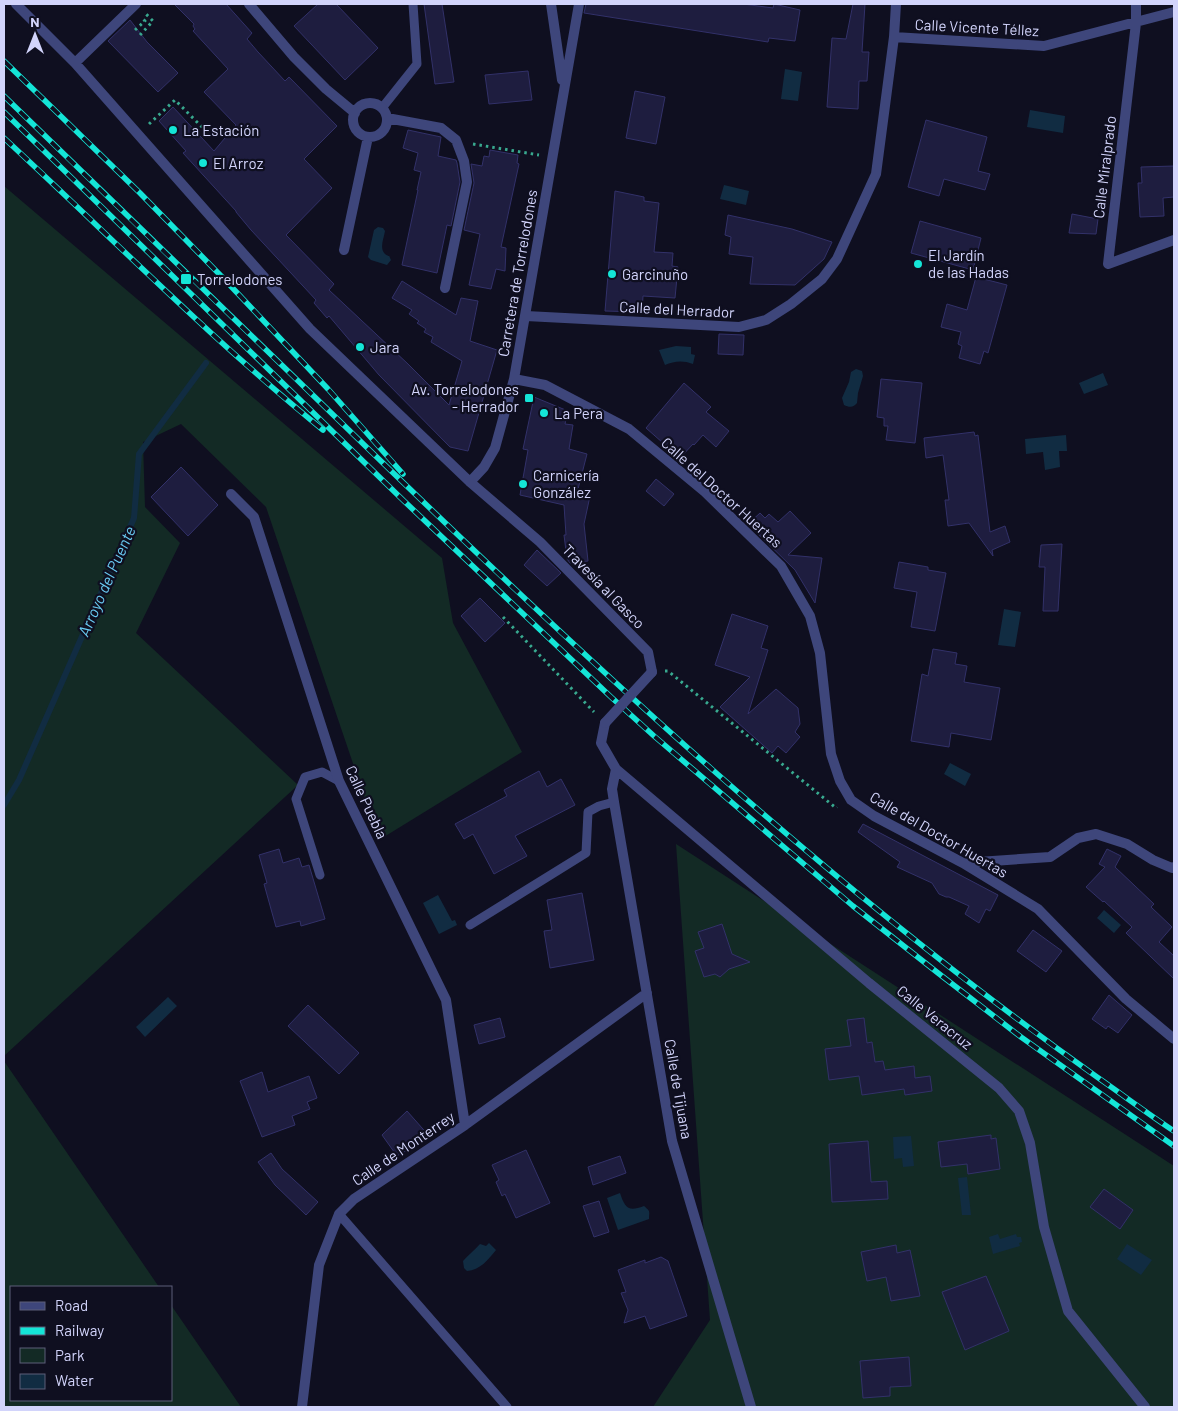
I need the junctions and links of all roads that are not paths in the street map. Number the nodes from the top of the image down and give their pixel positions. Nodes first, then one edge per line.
1 (16, 4) edge
2 (249, 4) edge
3 (413, 4) edge
4 (551, 4) edge
5 (578, 4) edge
6 (896, 4) edge
7 (1136, 4) edge
8 (138, 6) edge
9 (1174, 12) edge
10 (1136, 23) junction
11 (894, 37) junction
12 (75, 63) junction
13 (563, 89) junction
14 (382, 108) junction
15 (355, 113) junction
16 (387, 118) junction
17 (368, 137) junction
18 (1174, 240) edge
19 (344, 250) dead end
20 (445, 288) dead end
21 (526, 316) junction
22 (514, 378) junction
23 (470, 482) junction
24 (231, 494) dead end
25 (605, 724) joint
26 (616, 769) junction
27 (339, 781) junction
28 (614, 802) junction
29 (963, 863) junction
30 (1173, 871) edge
31 (320, 875) dead end
32 (470, 925) dead end
33 (647, 993) junction
34 (1174, 1039) edge
35 (465, 1125) junction
36 (339, 1214) junction
37 (302, 1407) edge
38 (507, 1407) edge
39 (751, 1407) edge
40 (1145, 1407) edge

1 - 12 street, Travesía al Gasco
2 - 15 street
3 - 14 lane
4 - 13 street
5 - 13 street, Carretera de Torrelodones
6 - 11 street, Calle del Herrador
7 - 10 street, Calle Miralprado
8 - 12 street
9 - 10 street, Calle Vicente Téllez
10 - 11 street, Calle Vicente Téllez
10 - 18 street, Calle Miralprado
11 - 21 street, Calle del Herrador
12 - 23 street, Travesía al Gasco
13 - 21 street, Carretera de Torrelodones
14 - 15 street
14 - 16 street
15 - 17 street
16 - 17 street
16 - 20 street
17 - 19 street
21 - 22 street, Carretera de Torrelodones
22 - 23 street, Carretera de Torrelodones
22 - 29 street, Calle del Doctor Huertas
23 - 25 street, Travesía al Gasco, bridge
24 - 27 street, Calle Puebla
25 - 26 street, Calle Veracruz
26 - 28 street, Calle de Tijuana
26 - 40 street, Calle Veracruz
27 - 31 lane
27 - 35 street, Calle Puebla
28 - 32 lane
28 - 33 street, Calle de Tijuana
29 - 30 street
29 - 34 street, Calle del Doctor Huertas
33 - 35 street, Calle de Monterrey
33 - 39 street, Calle de Tijuana
35 - 36 street, Calle de Monterrey
36 - 37 street, Calle de Monterrey
36 - 38 lane

